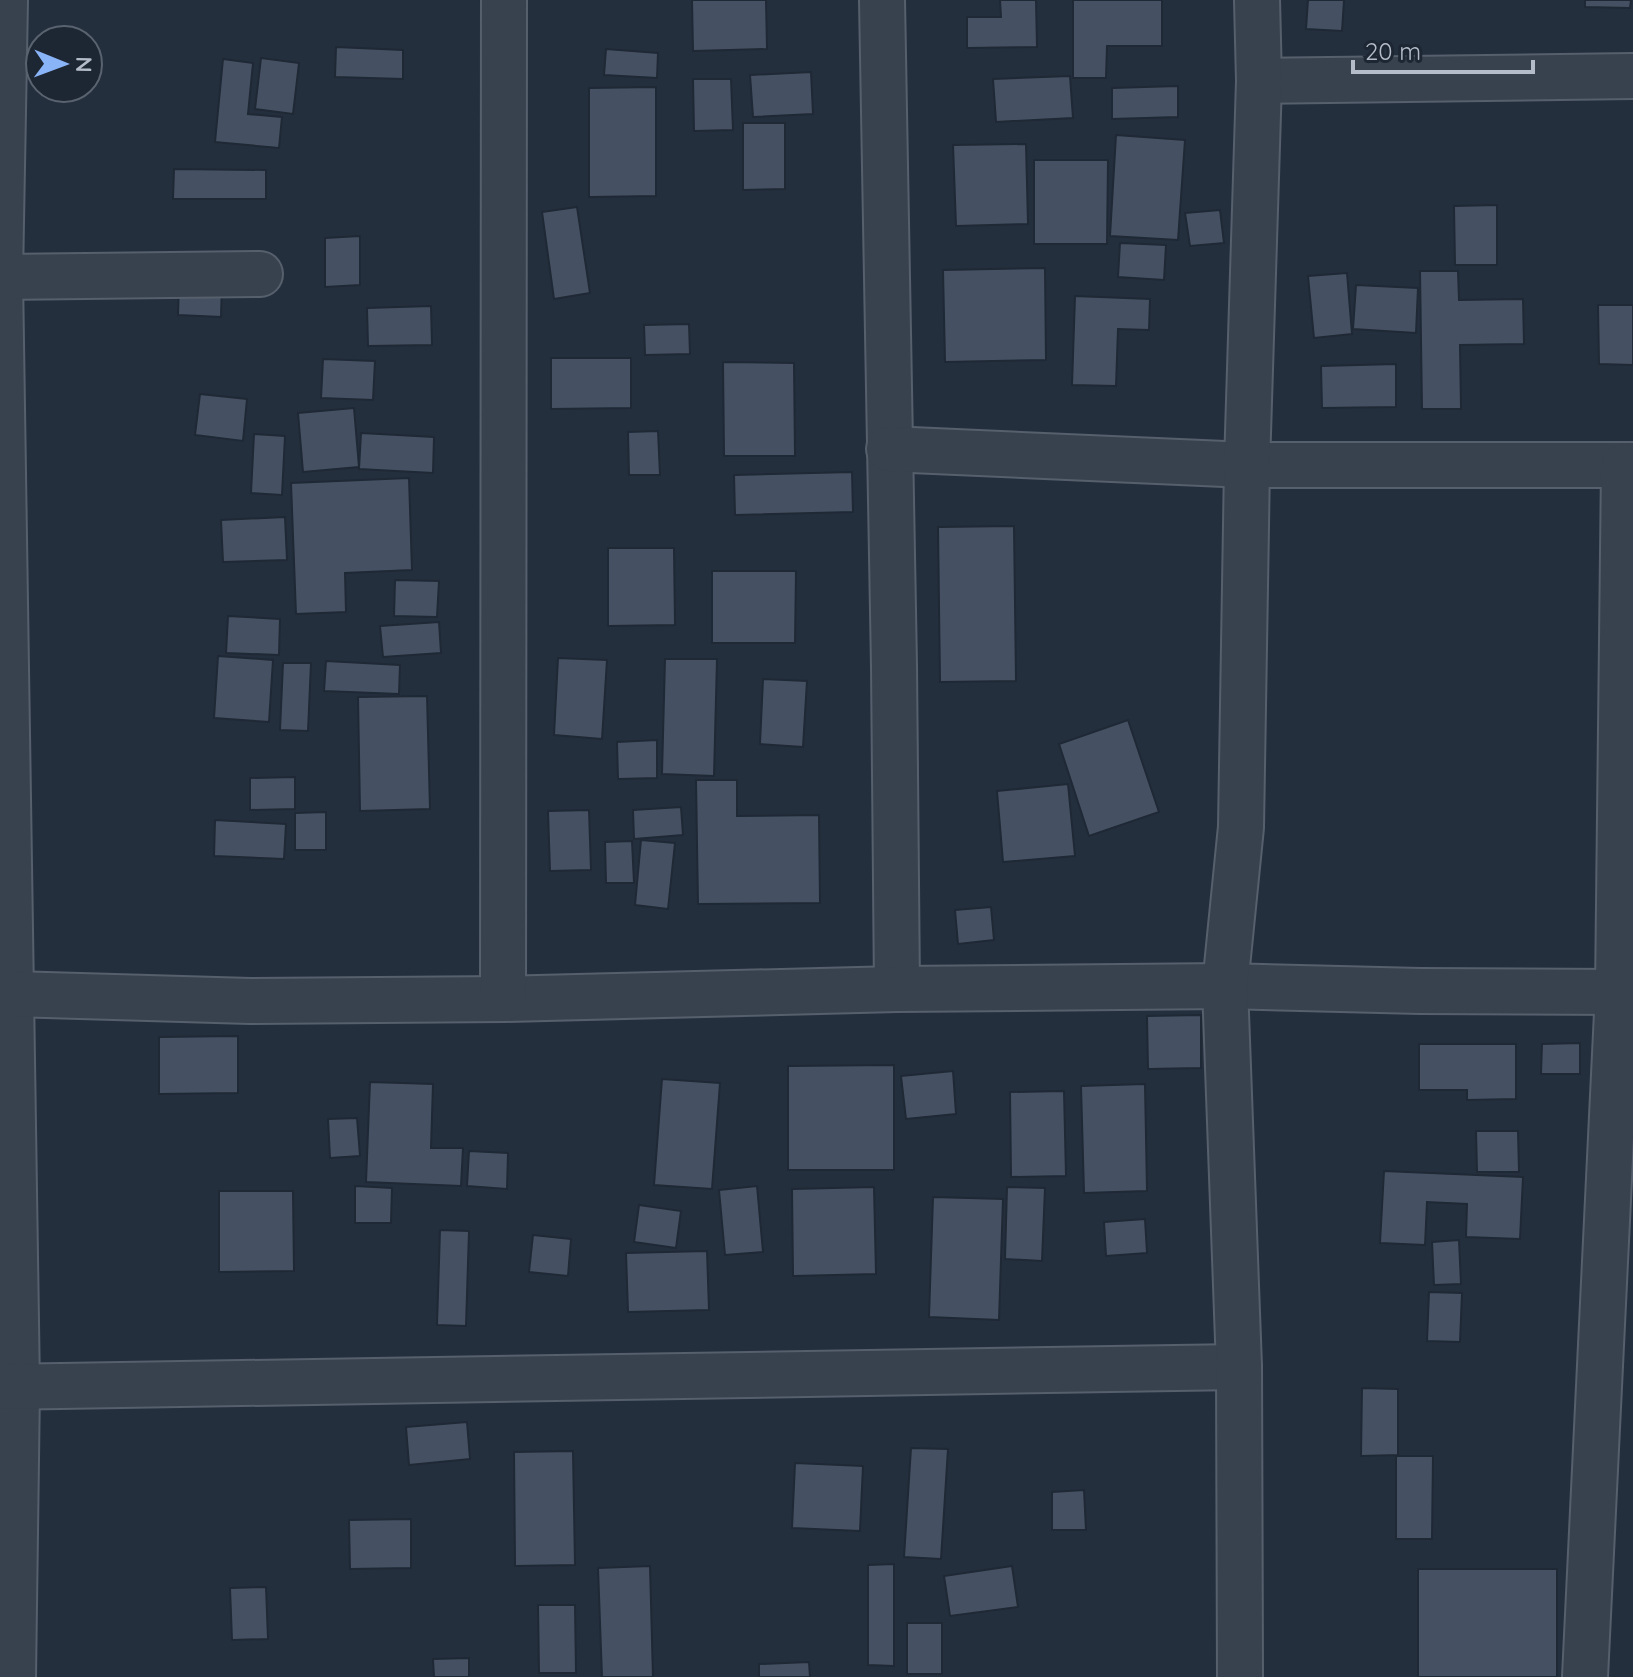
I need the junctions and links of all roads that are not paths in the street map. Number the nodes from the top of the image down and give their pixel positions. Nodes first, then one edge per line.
1 (5, 0) edge
2 (504, 0) edge
3 (882, 0) edge
4 (1257, 0) edge
5 (1633, 76) edge
6 (1259, 81) junction
7 (260, 274) dead end
8 (0, 277) edge
9 (889, 449) junction
10 (1247, 465) junction
11 (1628, 466) edge
12 (1225, 986) junction
13 (897, 989) junction
14 (1618, 992) junction
15 (12, 994) junction
16 (503, 999) junction
17 (1239, 1367) junction
18 (8, 1387) edge
19 (13, 1677) edge
20 (1240, 1677) edge
21 (1585, 1677) edge

1 - 8 street
2 - 16 street
3 - 9 street
4 - 6 street
5 - 6 street
6 - 10 street
7 - 8 street
8 - 15 street
9 - 10 street
9 - 13 street
10 - 11 street
10 - 12 street
11 - 14 street
12 - 13 street
12 - 14 street
12 - 17 street
13 - 16 street
14 - 21 street
15 - 16 street
15 - 18 street
17 - 18 street
17 - 20 street
18 - 19 street

